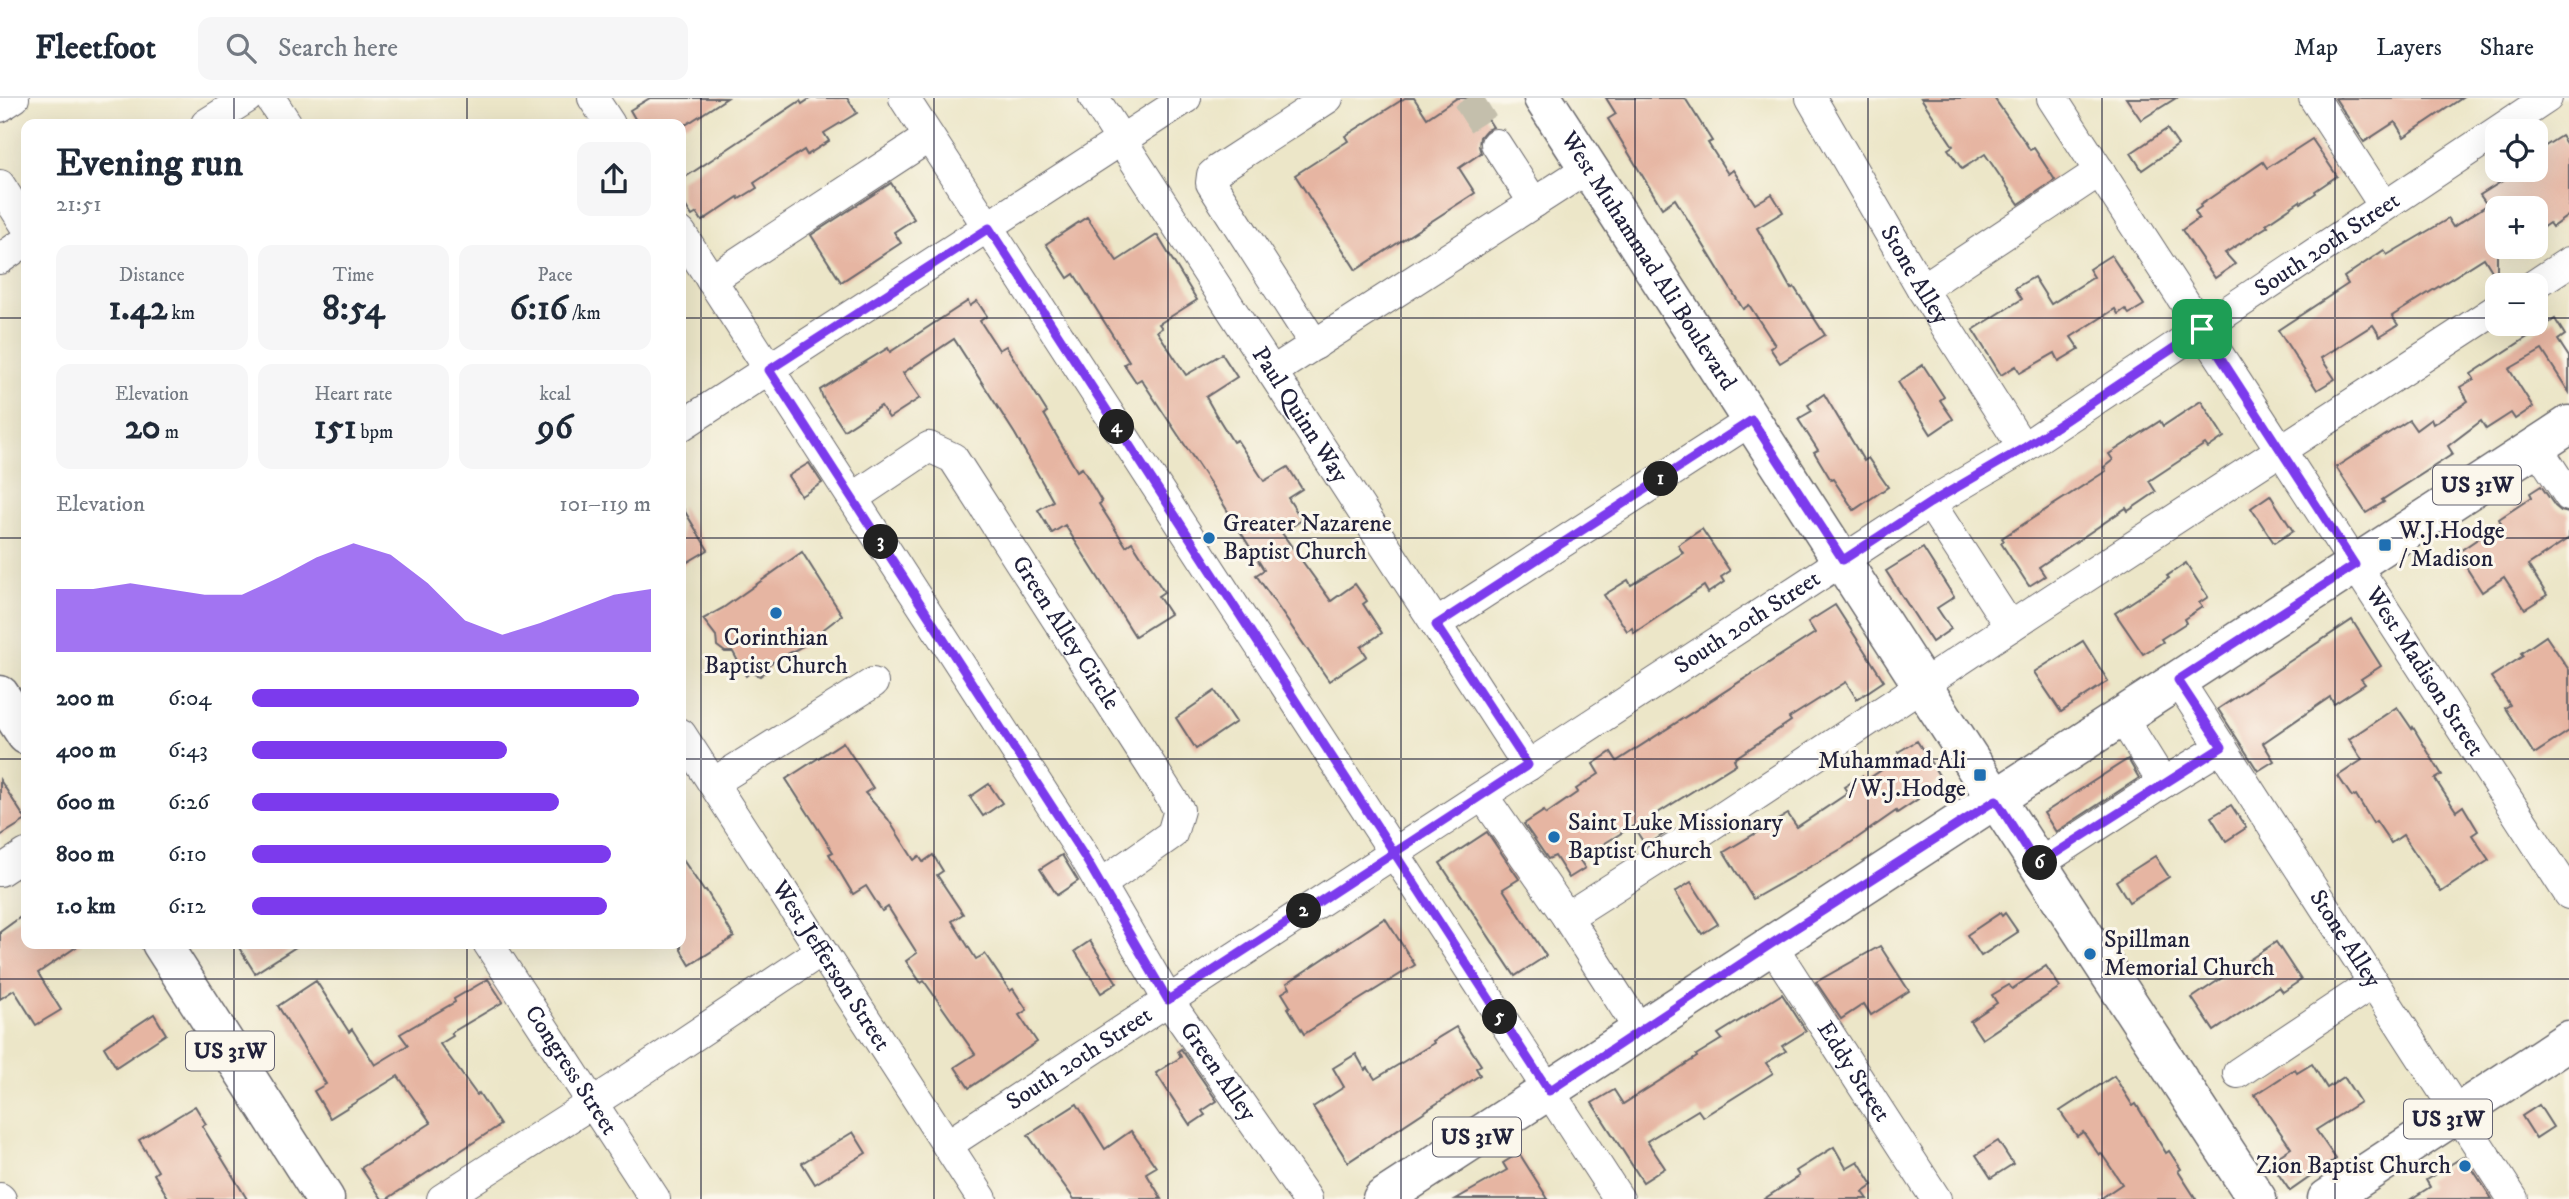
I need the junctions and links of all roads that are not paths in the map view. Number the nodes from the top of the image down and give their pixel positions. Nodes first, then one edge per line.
1 (14, 98) edge
2 (247, 98) edge
3 (270, 98) edge
4 (593, 98) edge
5 (904, 98) edge
6 (1094, 98) edge
7 (1186, 98) edge
8 (1328, 98) edge
9 (1543, 98) edge
10 (1811, 98) edge
11 (2052, 98) edge
12 (2314, 98) edge
13 (2547, 98) edge
14 (0, 107) edge
15 (214, 119) edge
16 (284, 119) edge
17 (607, 119) edge
18 (929, 137) junction
19 (1121, 140) junction
20 (1496, 144) tunnel mouth
21 (1588, 168) junction
22 (2100, 172) junction
23 (0, 185) edge
24 (1534, 203) junction
25 (2384, 206) junction
26 (21, 218) edge
27 (989, 228) junction
28 (686, 241) edge
29 (21, 244) edge
30 (0, 259) edge
31 (2569, 262) edge
32 (2548, 276) edge
33 (711, 280) junction
34 (1922, 289) junction
35 (2485, 317) edge
36 (2202, 329) junction
37 (1315, 345) junction
38 (769, 370) junction
39 (1272, 372) junction
40 (1752, 420) junction
41 (686, 423) edge
42 (2569, 425) edge
43 (2536, 446) junction
44 (2024, 448) junction
45 (2281, 450) junction
46 (2569, 496) edge
47 (853, 498) junction
48 (1930, 503) junction
49 (1843, 560) junction
50 (2355, 565) junction
51 (1436, 625) junction
52 (2010, 627) junction
53 (2178, 680) junction
54 (873, 683) dead end
55 (1922, 685) junction
56 (0, 695) edge
57 (2122, 717) junction
58 (21, 727) edge
59 (686, 742) edge
60 (2222, 747) junction
61 (1528, 765) junction
62 (2163, 782) junction
63 (713, 783) junction
64 (1483, 796) junction
65 (1996, 800) junction
66 (1394, 853) junction
67 (21, 857) edge
68 (2037, 865) junction
69 (0, 871) edge
70 (1100, 884) junction
71 (2569, 894) edge
72 (1567, 917) junction
73 (1771, 944) junction
74 (165, 949) edge
75 (492, 949) edge
76 (821, 951) junction
77 (2373, 983) junction
78 (1168, 1000) junction
79 (1640, 1031) junction
80 (2569, 1040) edge
81 (2238, 1073) dead end
82 (1549, 1091) junction
83 (591, 1102) junction
84 (2456, 1114) junction
85 (947, 1145) junction
86 (325, 1199) edge
87 (442, 1199) edge
88 (655, 1199) edge
89 (982, 1199) edge
90 (1307, 1199) edge
91 (1382, 1199) edge
92 (1619, 1199) edge
93 (1936, 1199) edge
94 (2257, 1199) edge
95 (2327, 1199) edge
96 (2513, 1199) edge

1 - 14 street
2 - 15 street
3 - 16 street
4 - 17 street
5 - 18 street
6 - 19 street, Paul Quinn Way
7 - 19 street
8 - 37 street
9 - 21 main road, West Muhammad Ali Boulevard
10 - 34 street, Stone Alley
11 - 22 street, West Madison Street
12 - 25 street
13 - 25 street, South 20th Street
18 - 27 street
18 - 33 street
19 - 27 street
19 - 39 street, Paul Quinn Way
20 - 24 street
21 - 24 street
21 - 40 main road, West Muhammad Ali Boulevard
22 - 34 street
22 - 36 street, West Madison Street
23 - 26 street
24 - 37 street
25 - 36 street, South 20th Street
27 - 38 street
27 - 66 street
28 - 33 street, Green Alley
29 - 30 street
31 - 32 street
33 - 38 street, Green Alley
34 - 44 street, Stone Alley
35 - 45 street
36 - 44 street, South 20th Street
36 - 45 street, West Madison Street
37 - 39 street
38 - 41 street
38 - 47 street, Green Alley
39 - 51 street, Paul Quinn Way
40 - 49 main road, West Muhammad Ali Boulevard
40 - 51 street
42 - 43 main road, US 31W
43 - 46 street
43 - 50 main road, US 31W
44 - 48 street, South 20th Street
45 - 50 street, West Madison Street
45 - 52 street
47 - 70 street, Green Alley
47 - 70 street, Green Alley Circle
48 - 49 street, South 20th Street
48 - 52 street
49 - 55 main road, West Muhammad Ali Boulevard
49 - 61 street, South 20th Street
50 - 53 main road, US 31W
50 - 71 street, West Madison Street
51 - 61 street, Paul Quinn Way
52 - 55 street
53 - 57 main road, US 31W
53 - 60 street, Stone Alley
54 - 63 street
55 - 65 main road, West Muhammad Ali Boulevard
55 - 72 street
56 - 58 main road
57 - 62 street
57 - 65 main road, US 31W
59 - 63 street, West Jefferson Street
60 - 62 street
60 - 77 street, Stone Alley
61 - 64 street, South 20th Street
62 - 68 street
63 - 76 street, West Jefferson Street
64 - 66 street, South 20th Street
64 - 72 street
65 - 68 main road, West Muhammad Ali Boulevard
65 - 73 main road, US 31W
66 - 78 street, South 20th Street
66 - 82 street
67 - 69 street
68 - 94 main road, West Muhammad Ali Boulevard
70 - 78 street, Green Alley
72 - 79 street
73 - 79 main road, US 31W
73 - 93 street, Eddy Street
74 - 86 main road, US 31W
75 - 83 street, Congress Street
76 - 83 street
76 - 85 street, West Jefferson Street
77 - 81 street
77 - 84 street, Stone Alley
78 - 85 street, South 20th Street
78 - 90 street, Green Alley
79 - 82 main road, US 31W
80 - 84 main road, US 31W
82 - 91 main road, US 31W
82 - 92 street
83 - 87 street
83 - 88 street, Congress Street
84 - 95 main road, US 31W
84 - 96 street, Stone Alley
85 - 89 street, West Jefferson Street

